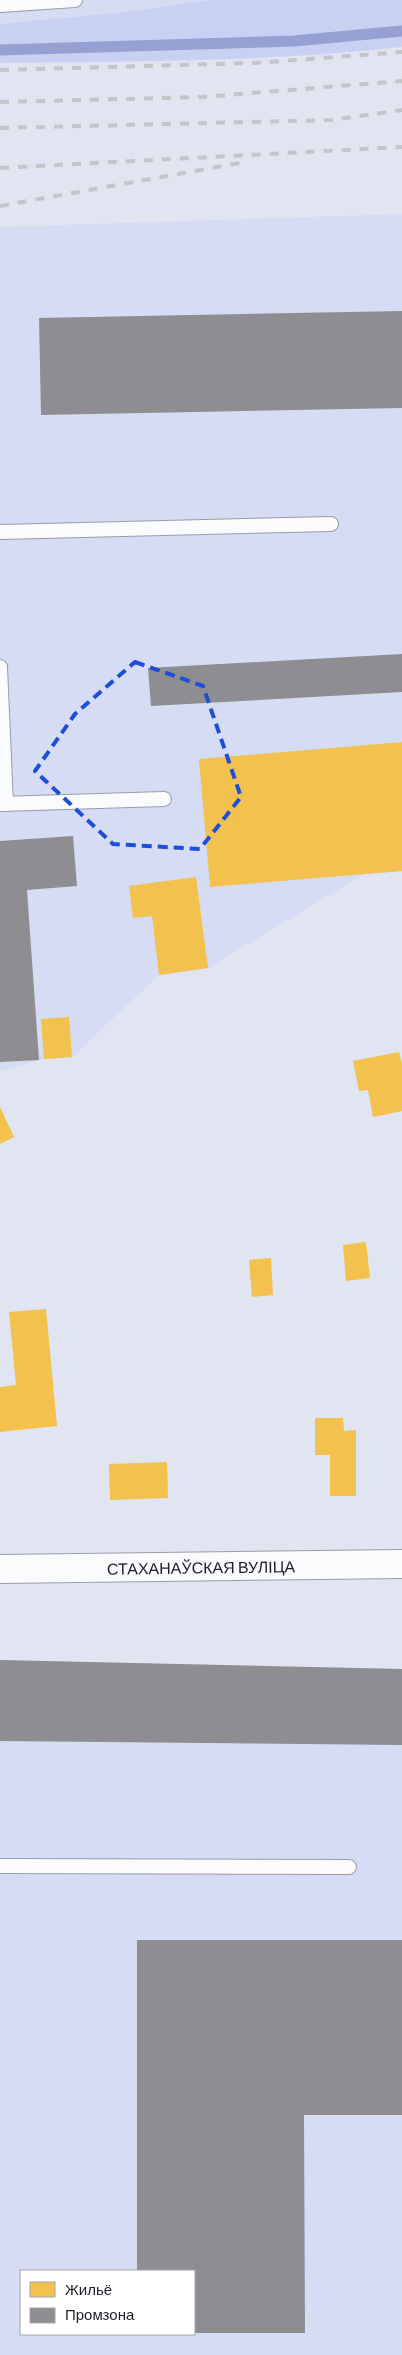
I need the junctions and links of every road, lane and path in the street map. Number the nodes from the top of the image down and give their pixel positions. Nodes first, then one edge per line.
1 (75, 0) edge
2 (0, 5) edge
3 (331, 524) dead end
4 (0, 532) edge
5 (0, 667) edge
6 (164, 799) dead end
7 (3, 804) edge
8 (402, 1564) edge
9 (0, 1568) edge
10 (0, 1866) edge
11 (349, 1867) dead end

1 - 2 lane
3 - 4 lane
5 - 7 lane
6 - 7 lane
8 - 9 street, СТАХАНАЎСКАЯ ВУЛІЦА
10 - 11 lane

